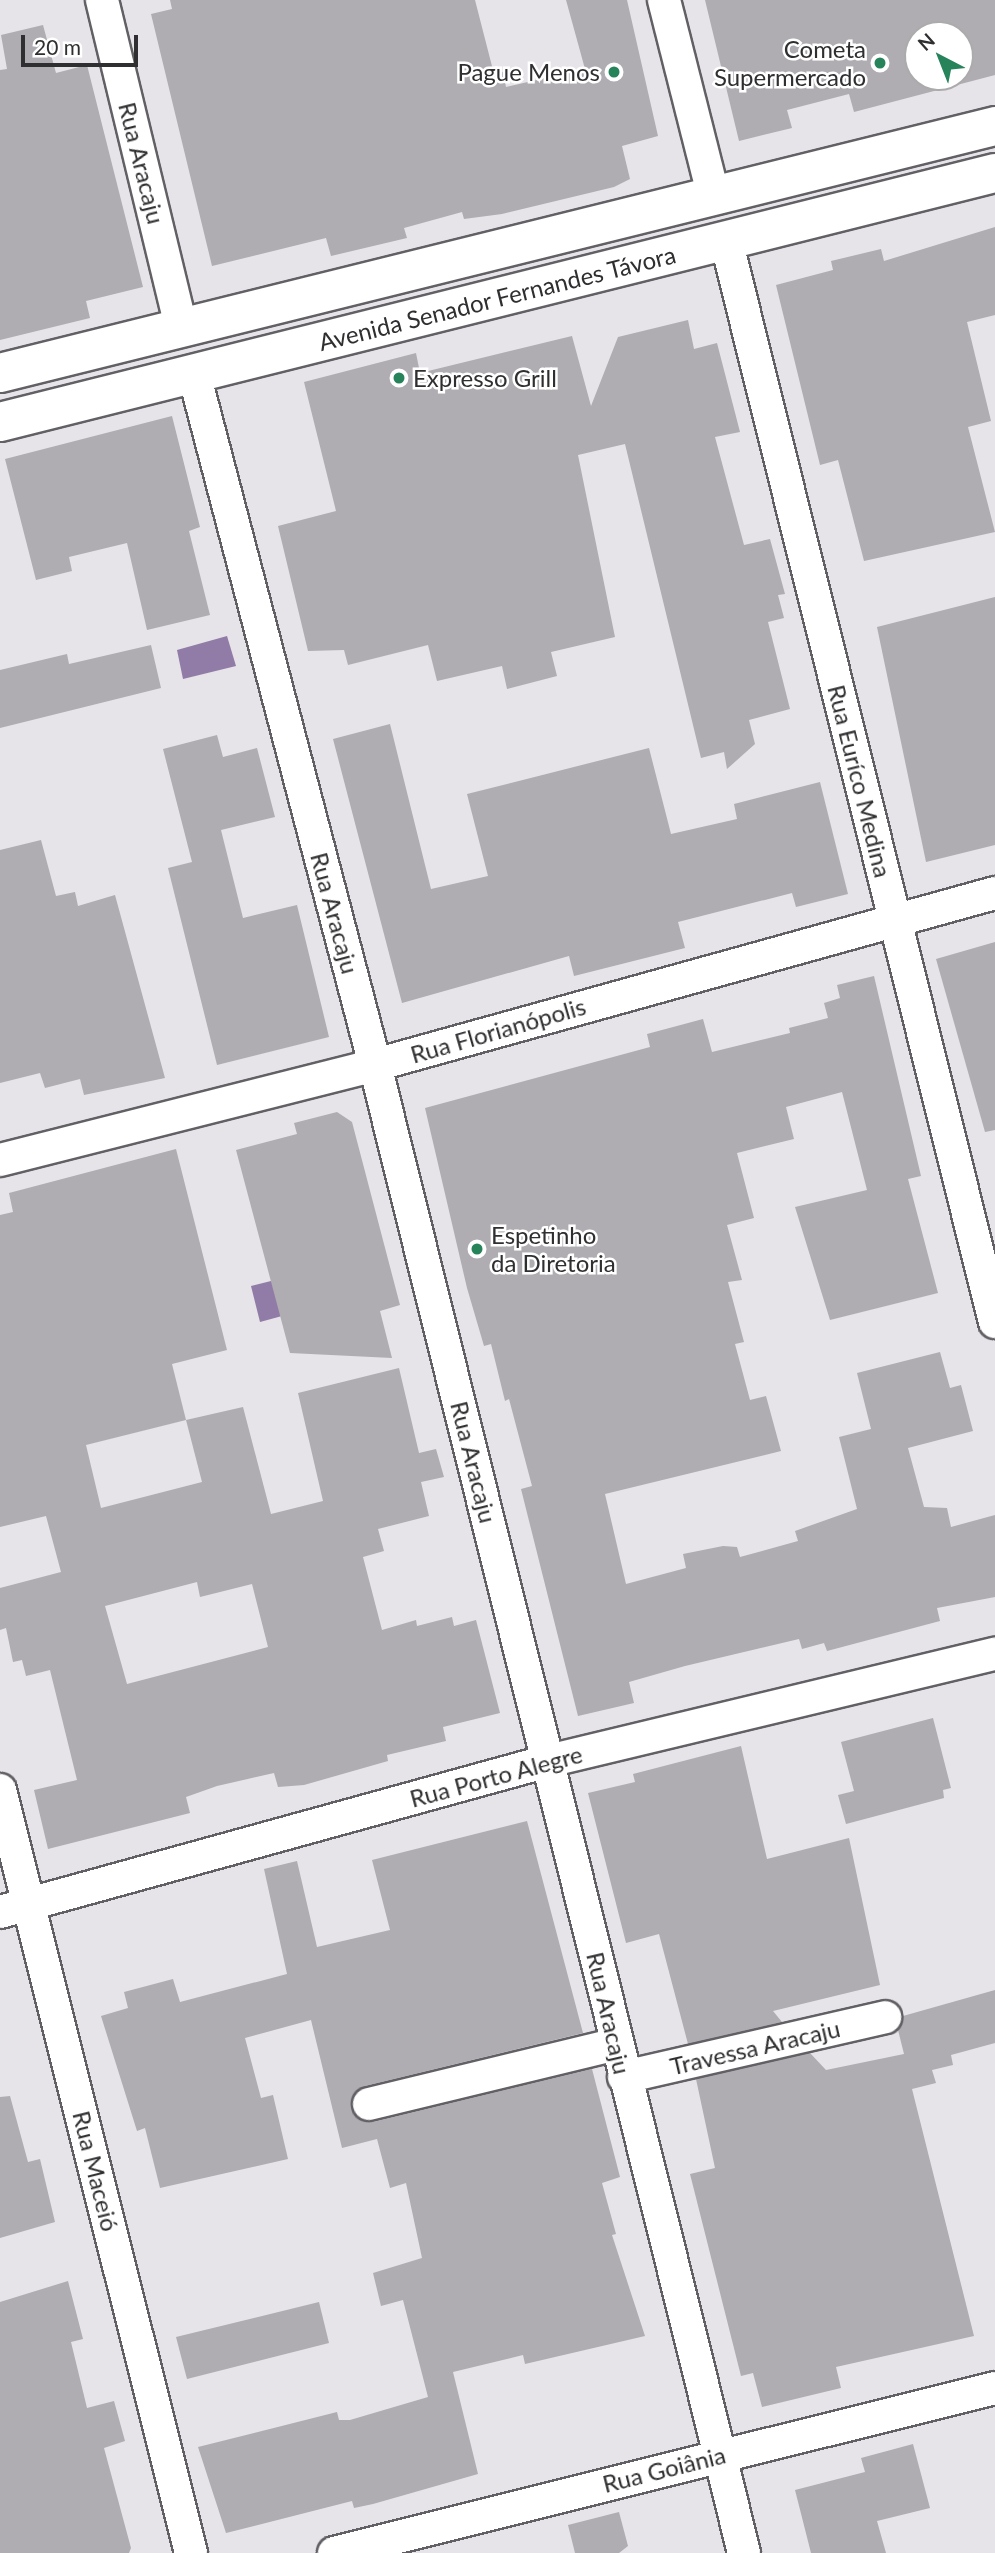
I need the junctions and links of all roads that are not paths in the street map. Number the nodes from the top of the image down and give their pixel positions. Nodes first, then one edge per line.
1 (102, 0) edge
2 (664, 0) edge
3 (995, 126) edge
4 (995, 173) edge
5 (714, 197) junction
6 (726, 240) junction
7 (181, 327) junction
8 (0, 373) edge
9 (194, 374) junction
10 (0, 422) edge
11 (995, 893) edge
12 (894, 919) junction
13 (375, 1065) junction
14 (0, 1160) edge
15 (995, 1322) edge
16 (995, 1654) edge
17 (548, 1761) junction
18 (0, 1790) edge
19 (15, 1908) edge
20 (885, 2017) dead end
21 (617, 2044) junction
22 (624, 2077) junction
23 (369, 2104) dead end
24 (995, 2388) edge
25 (719, 2454) junction
26 (191, 2553) edge
27 (334, 2553) edge
28 (744, 2553) edge

1 - 7 street, Rua Aracaju
2 - 5 street
3 - 5 main road, Avenida Senador Fernandes Távora
4 - 6 main road, Avenida Senador Fernandes Távora
5 - 7 main road, Avenida Senador Fernandes Távora
6 - 9 main road, Avenida Senador Fernandes Távora
6 - 12 street, Rua Euríco Medina
7 - 8 main road, Avenida Senador Fernandes Távora
9 - 10 main road, Avenida Senador Fernandes Távora
9 - 13 street, Rua Aracaju
11 - 12 street, Rua Florianópolis
12 - 13 street, Rua Florianópolis
12 - 15 street, Rua Euríco Medina
13 - 14 street, Rua Florianópolis
13 - 17 street, Rua Aracaju
16 - 17 street, Rua Porto Alegre
17 - 19 street, Rua Porto Alegre
17 - 21 street, Rua Aracaju
18 - 19 street, Rua Maceió
19 - 26 street, Rua Maceió
20 - 22 street, Travessa Aracaju
21 - 22 street, Rua Aracaju
21 - 23 street
22 - 25 street, Rua Aracaju
24 - 25 street, Rua Goiânia
25 - 27 street, Rua Goiânia
25 - 28 street, Rua Aracaju

